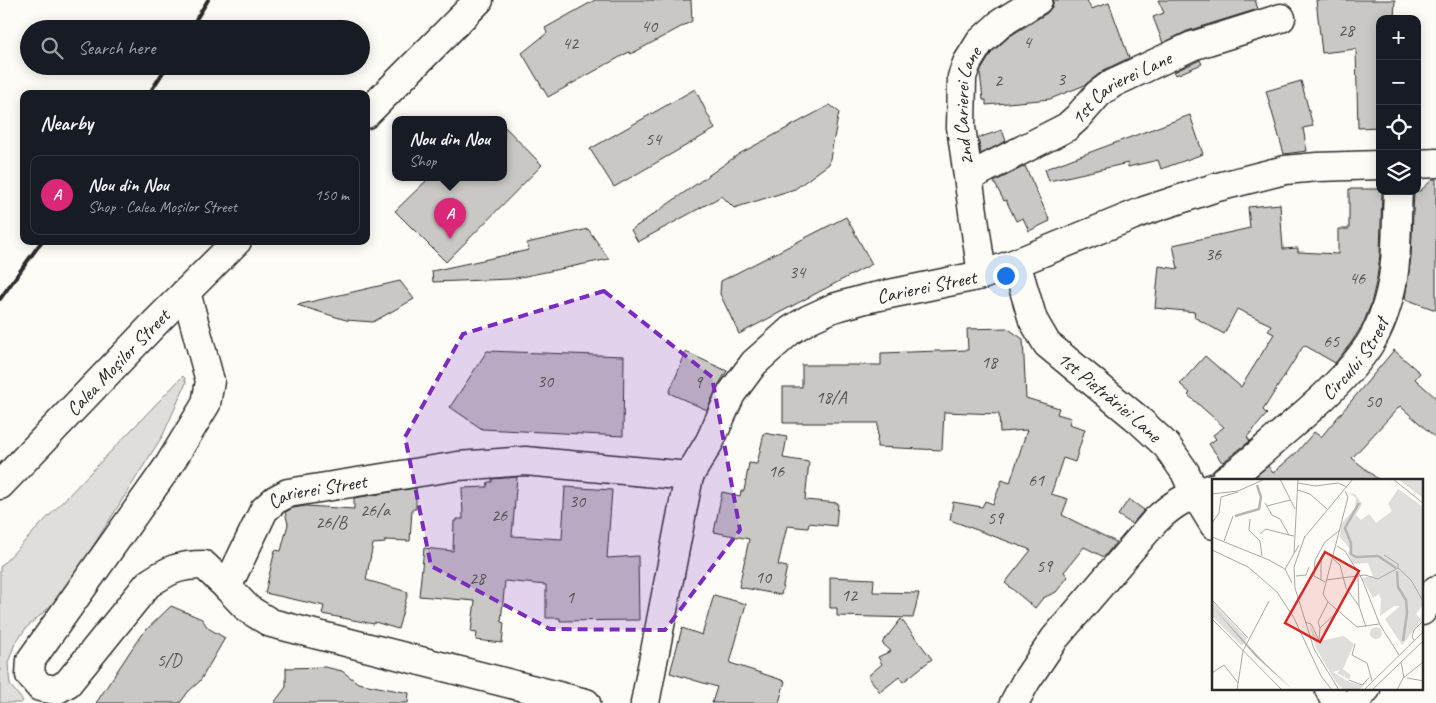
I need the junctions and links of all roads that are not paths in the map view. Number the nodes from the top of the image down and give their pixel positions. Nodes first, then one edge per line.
1 (479, 0) edge
2 (1038, 0) edge
3 (1282, 18) dead end
4 (370, 110) edge
5 (1436, 163) edge
6 (1421, 164) edge
7 (1376, 165) edge
8 (969, 177) junction
9 (1398, 195) edge
10 (233, 245) edge
11 (1016, 263) junction
12 (982, 274) junction
13 (186, 292) junction
14 (689, 476) junction
15 (1226, 479) edge
16 (0, 485) edge
17 (1204, 491) edge
18 (1212, 518) edge
19 (227, 587) junction
20 (1436, 590) edge
21 (1424, 608) edge
22 (1330, 690) edge
23 (1365, 690) edge
24 (586, 703) edge
25 (645, 703) edge
26 (1014, 703) edge
27 (1336, 703) edge
28 (1354, 703) edge

1 - 4 street
2 - 8 street, 2nd Carierei Lane
3 - 8 street, 1st Carierei Lane
5 - 6 street
7 - 11 street, Carierei Street
8 - 12 street, 2nd Carierei Lane
9 - 15 street, Circului Street
10 - 13 street, Calea Moșilor Street
11 - 12 street, Carierei Street
11 - 17 street, 1st Pietrăriei Lane
12 - 14 street, Carierei Street
13 - 16 street, Calea Moșilor Street
13 - 19 street
14 - 19 street, Carierei Street
14 - 25 street, Carierei Street
17 - 18 street, 1st Pietrăriei Lane
17 - 26 street
19 - 24 street
20 - 21 street
22 - 27 street
23 - 28 street

